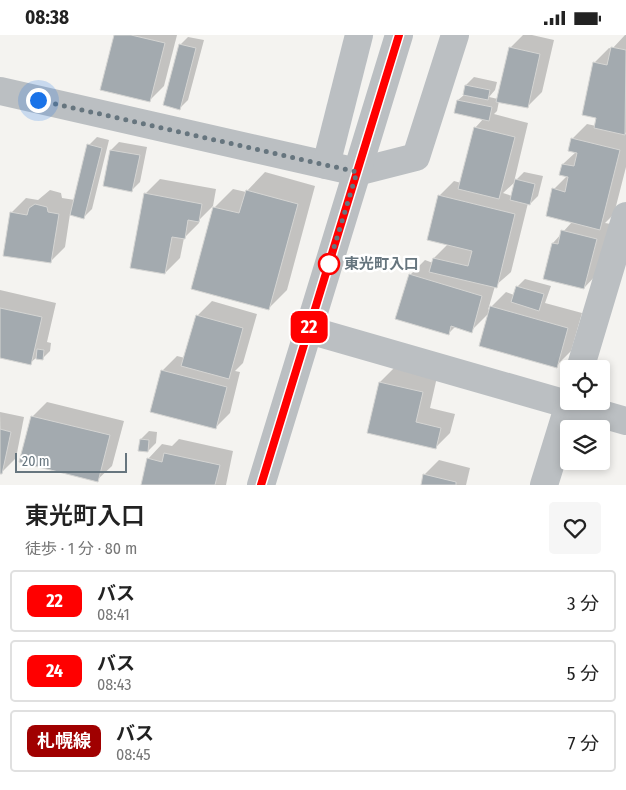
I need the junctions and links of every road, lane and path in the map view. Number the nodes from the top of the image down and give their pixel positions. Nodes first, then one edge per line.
1 (359, 35) edge
2 (399, 35) edge
3 (455, 35) edge
4 (0, 91) edge
5 (326, 165) junction
6 (357, 172) junction
7 (626, 216) edge
8 (309, 330) junction
9 (583, 360) edge
10 (560, 400) edge
11 (567, 410) edge
12 (591, 410) edge
13 (626, 421) edge
14 (261, 485) edge
15 (544, 485) edge

1 - 5 street
2 - 6 street
3 - 6 street
4 - 5 street
5 - 6 street
6 - 8 street
7 - 9 street
8 - 10 street
8 - 14 street
11 - 15 street
12 - 13 street

